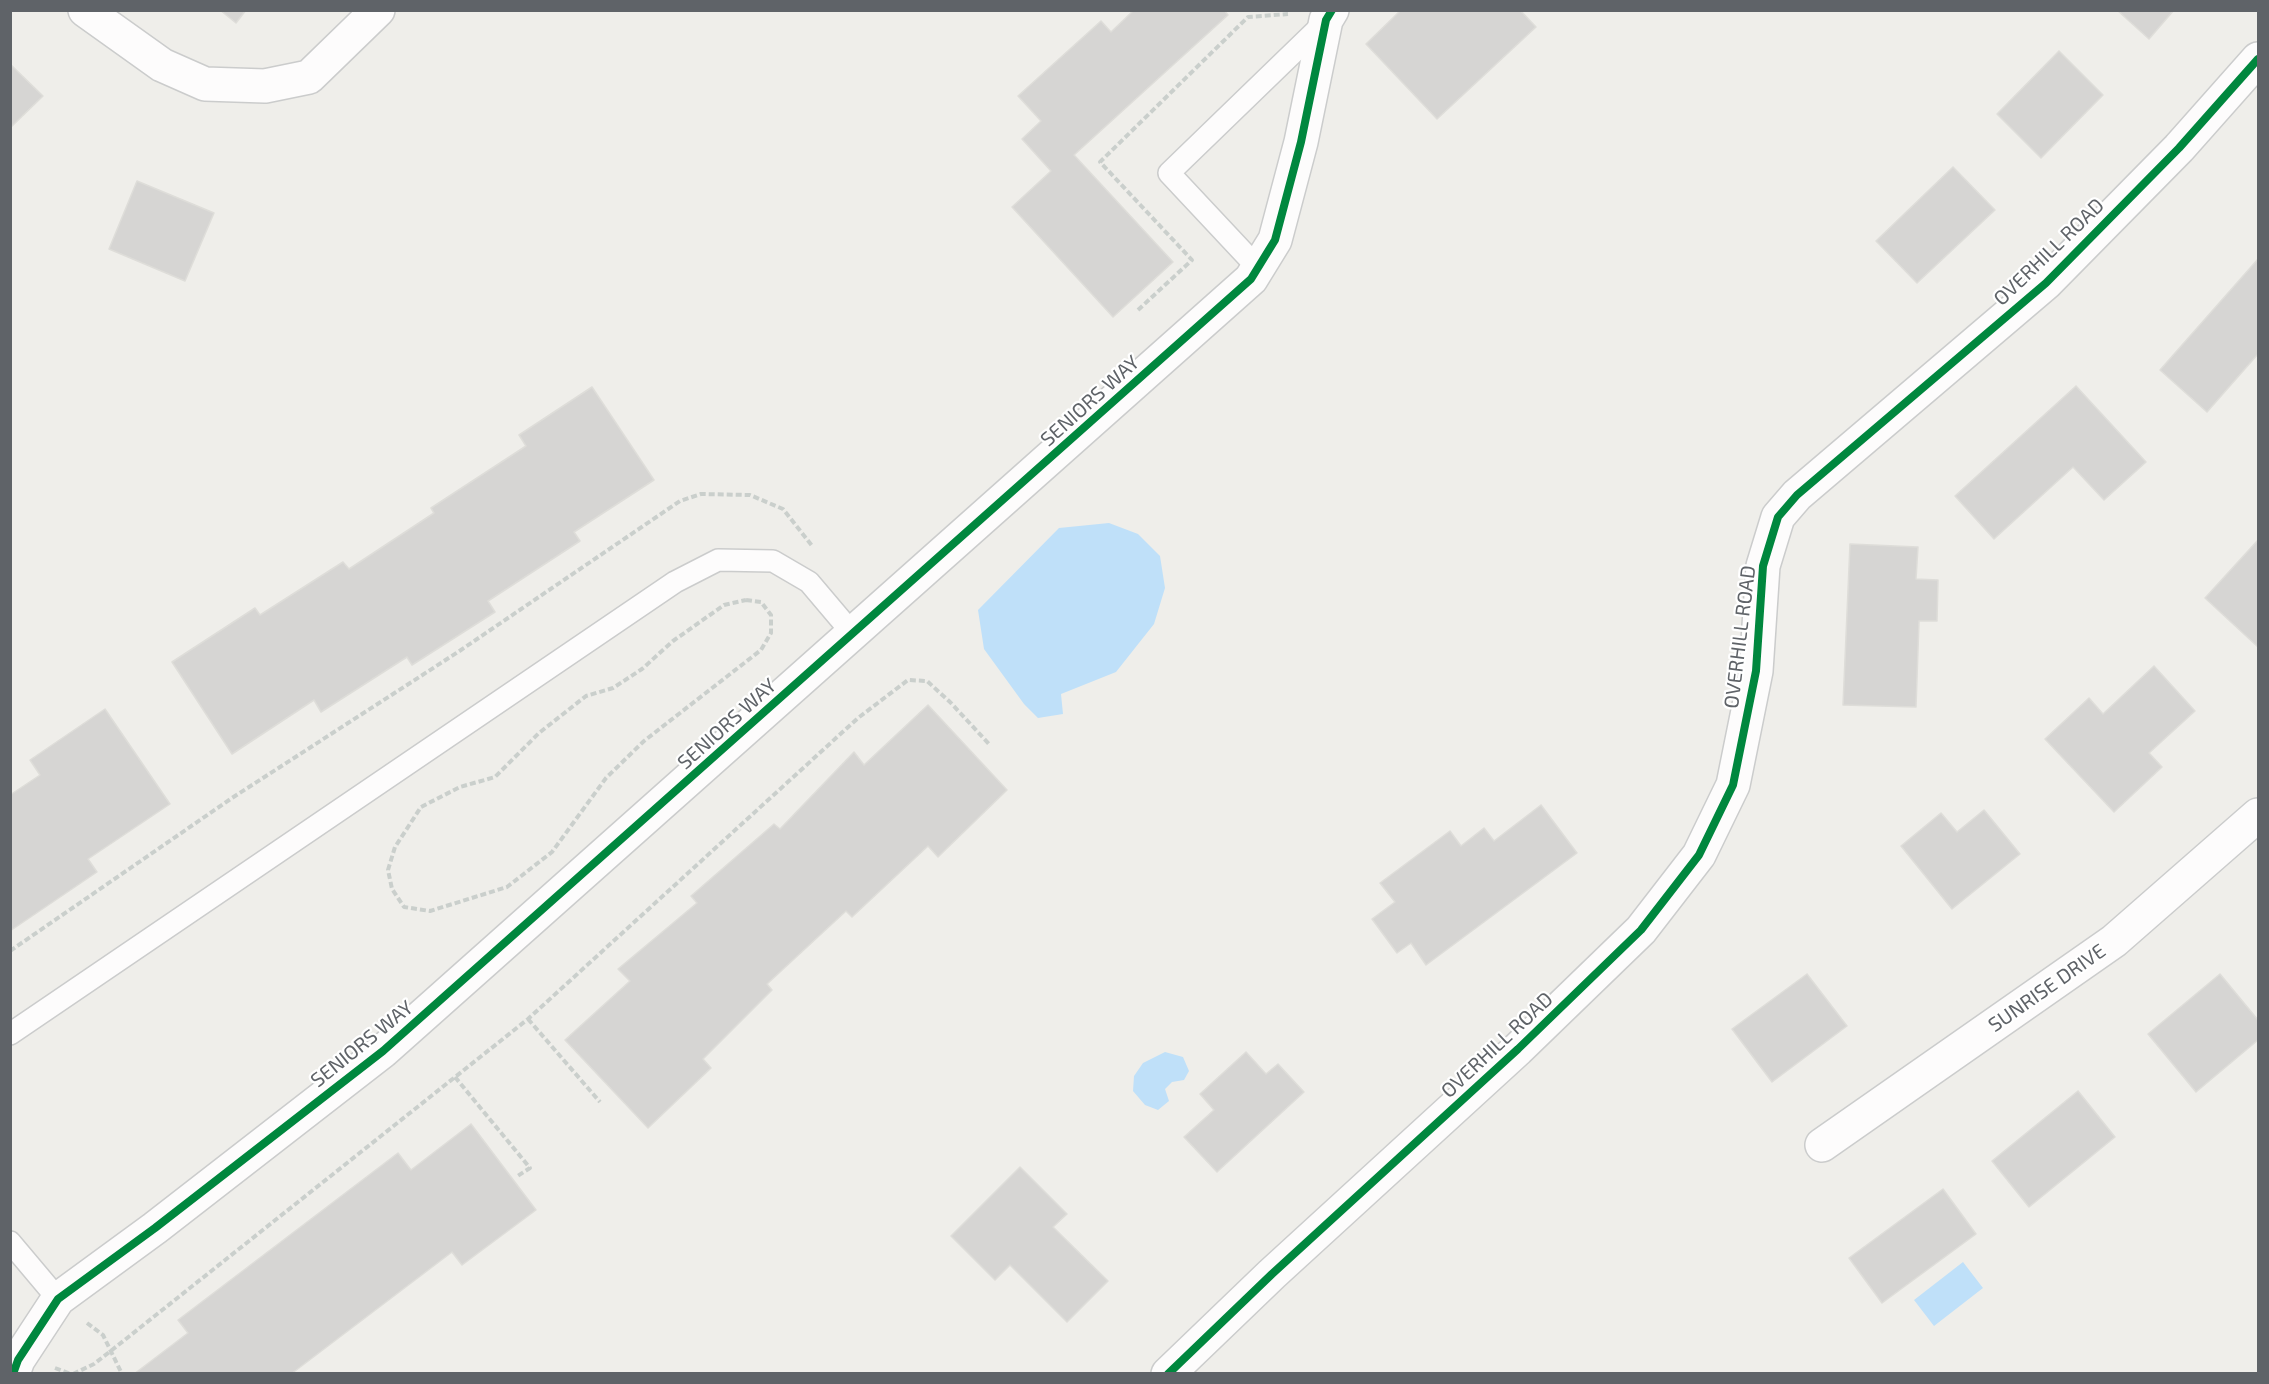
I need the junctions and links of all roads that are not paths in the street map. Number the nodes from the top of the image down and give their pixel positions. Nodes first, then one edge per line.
1 (85, 10) edge
2 (378, 10) edge
3 (1329, 15) edge
4 (2259, 59) edge
5 (1258, 268) junction
6 (853, 634) junction
7 (2259, 815) edge
8 (10, 1034) edge
9 (1822, 1144) dead end
10 (10, 1242) edge
11 (69, 1310) junction
12 (13, 1374) edge
13 (1168, 1374) edge

1 - 2 street
3 - 5 street, SENIORS WAY
3 - 5 lane
4 - 13 street, OVERHILL ROAD
5 - 6 street, SENIORS WAY
6 - 8 lane
6 - 11 street, SENIORS WAY
7 - 9 street, SUNRISE DRIVE
10 - 11 lane
11 - 12 street, SENIORS WAY

